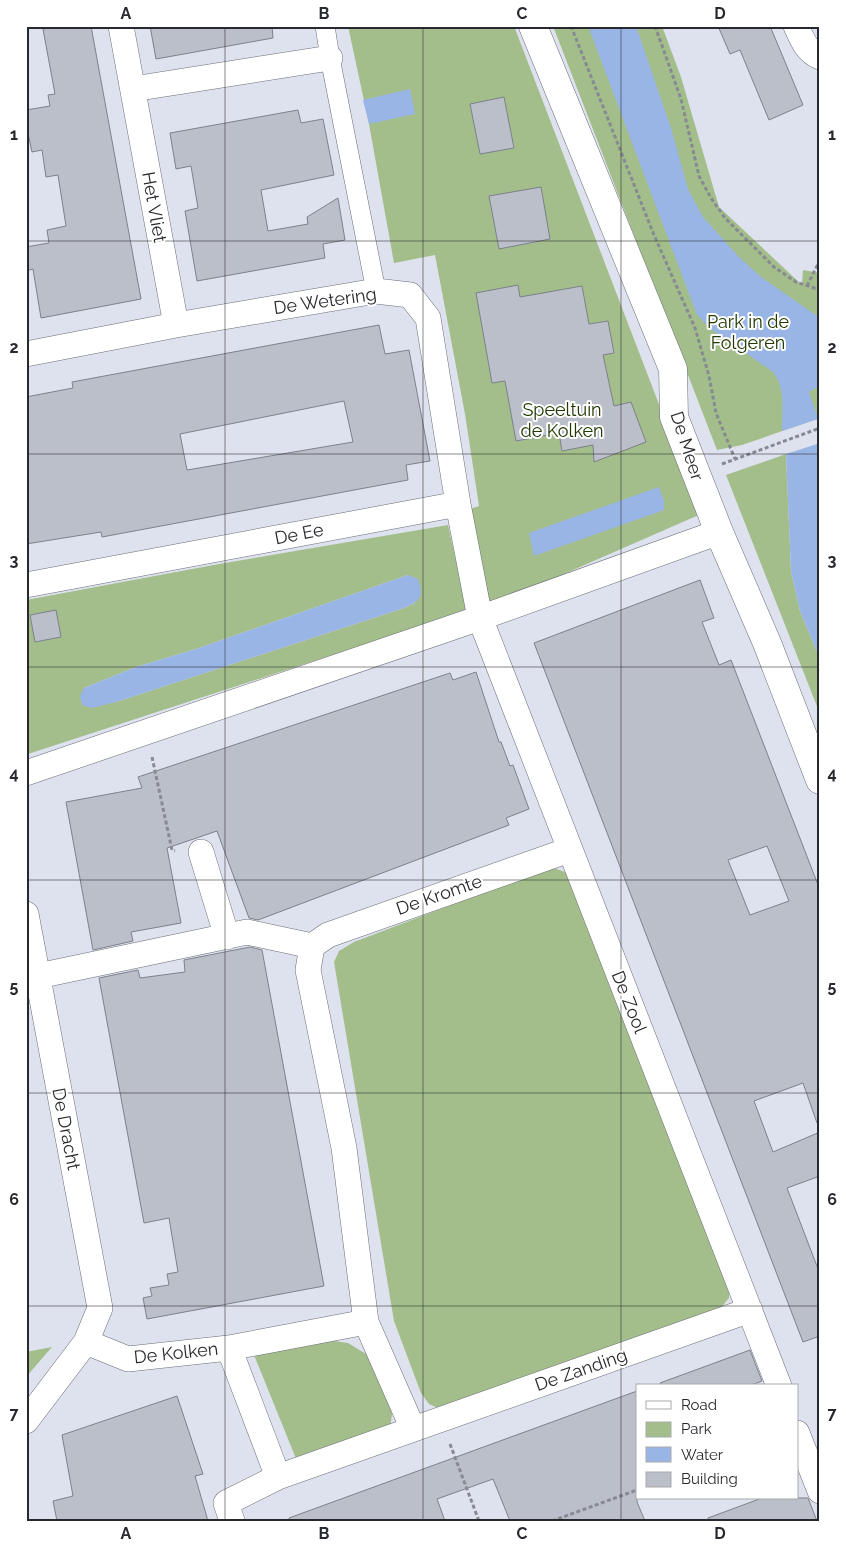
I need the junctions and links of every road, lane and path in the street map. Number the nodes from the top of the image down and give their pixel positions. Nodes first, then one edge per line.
1 (121, 26) edge
2 (325, 26) edge
3 (533, 26) edge
4 (571, 26) edge
5 (655, 26) edge
6 (796, 26) edge
7 (820, 57) edge
8 (330, 58) junction
9 (133, 89) junction
10 (820, 260) edge
11 (807, 286) junction
12 (820, 290) edge
13 (376, 291) junction
14 (176, 325) junction
15 (26, 354) edge
16 (820, 428) edge
17 (458, 504) junction
18 (719, 532) junction
19 (26, 585) edge
20 (480, 618) junction
21 (146, 732) junction
22 (26, 773) edge
23 (820, 780) edge
24 (569, 850) junction
25 (201, 852) joint
26 (26, 914) edge
27 (227, 937) junction
28 (312, 946) junction
29 (38, 976) junction
30 (750, 1310) junction
31 (366, 1322) junction
32 (86, 1342) junction
33 (229, 1348) junction
34 (778, 1384) edge
35 (441, 1419) junction
36 (26, 1421) edge
37 (413, 1429) junction
38 (798, 1436) edge
39 (278, 1477) junction
40 (636, 1490) edge
41 (820, 1491) edge
42 (232, 1521) edge
43 (479, 1521) edge
44 (552, 1521) edge

1 - 9 street, Het Vliet
2 - 8 street
3 - 18 street, De Meer
4 - 16 path
5 - 11 path
6 - 7 street
8 - 9 street
8 - 13 street
9 - 14 street, Het Vliet
10 - 11 path
11 - 12 path
13 - 14 street, De Wetering
13 - 17 street, De Wetering
14 - 15 street, De Wetering
17 - 19 street, De Ee
17 - 20 street
18 - 20 street
18 - 23 street, De Meer
20 - 21 street
20 - 24 street, De Zool
21 - 22 street
21 - 25 path
24 - 28 street, De Kromte
24 - 30 street, De Zool
25 - 27 street
26 - 29 street, De Dracht
27 - 28 street
27 - 29 street
28 - 31 street
29 - 32 street, De Dracht
30 - 34 street, De Zool
30 - 35 street, De Zanding
31 - 33 street, De Kolken
31 - 37 street
32 - 33 street, De Kolken
32 - 36 street
33 - 39 street
35 - 37 street, De Zanding
35 - 43 path
37 - 39 street, De Zanding
38 - 41 street
39 - 42 street, De Zanding
40 - 44 path

